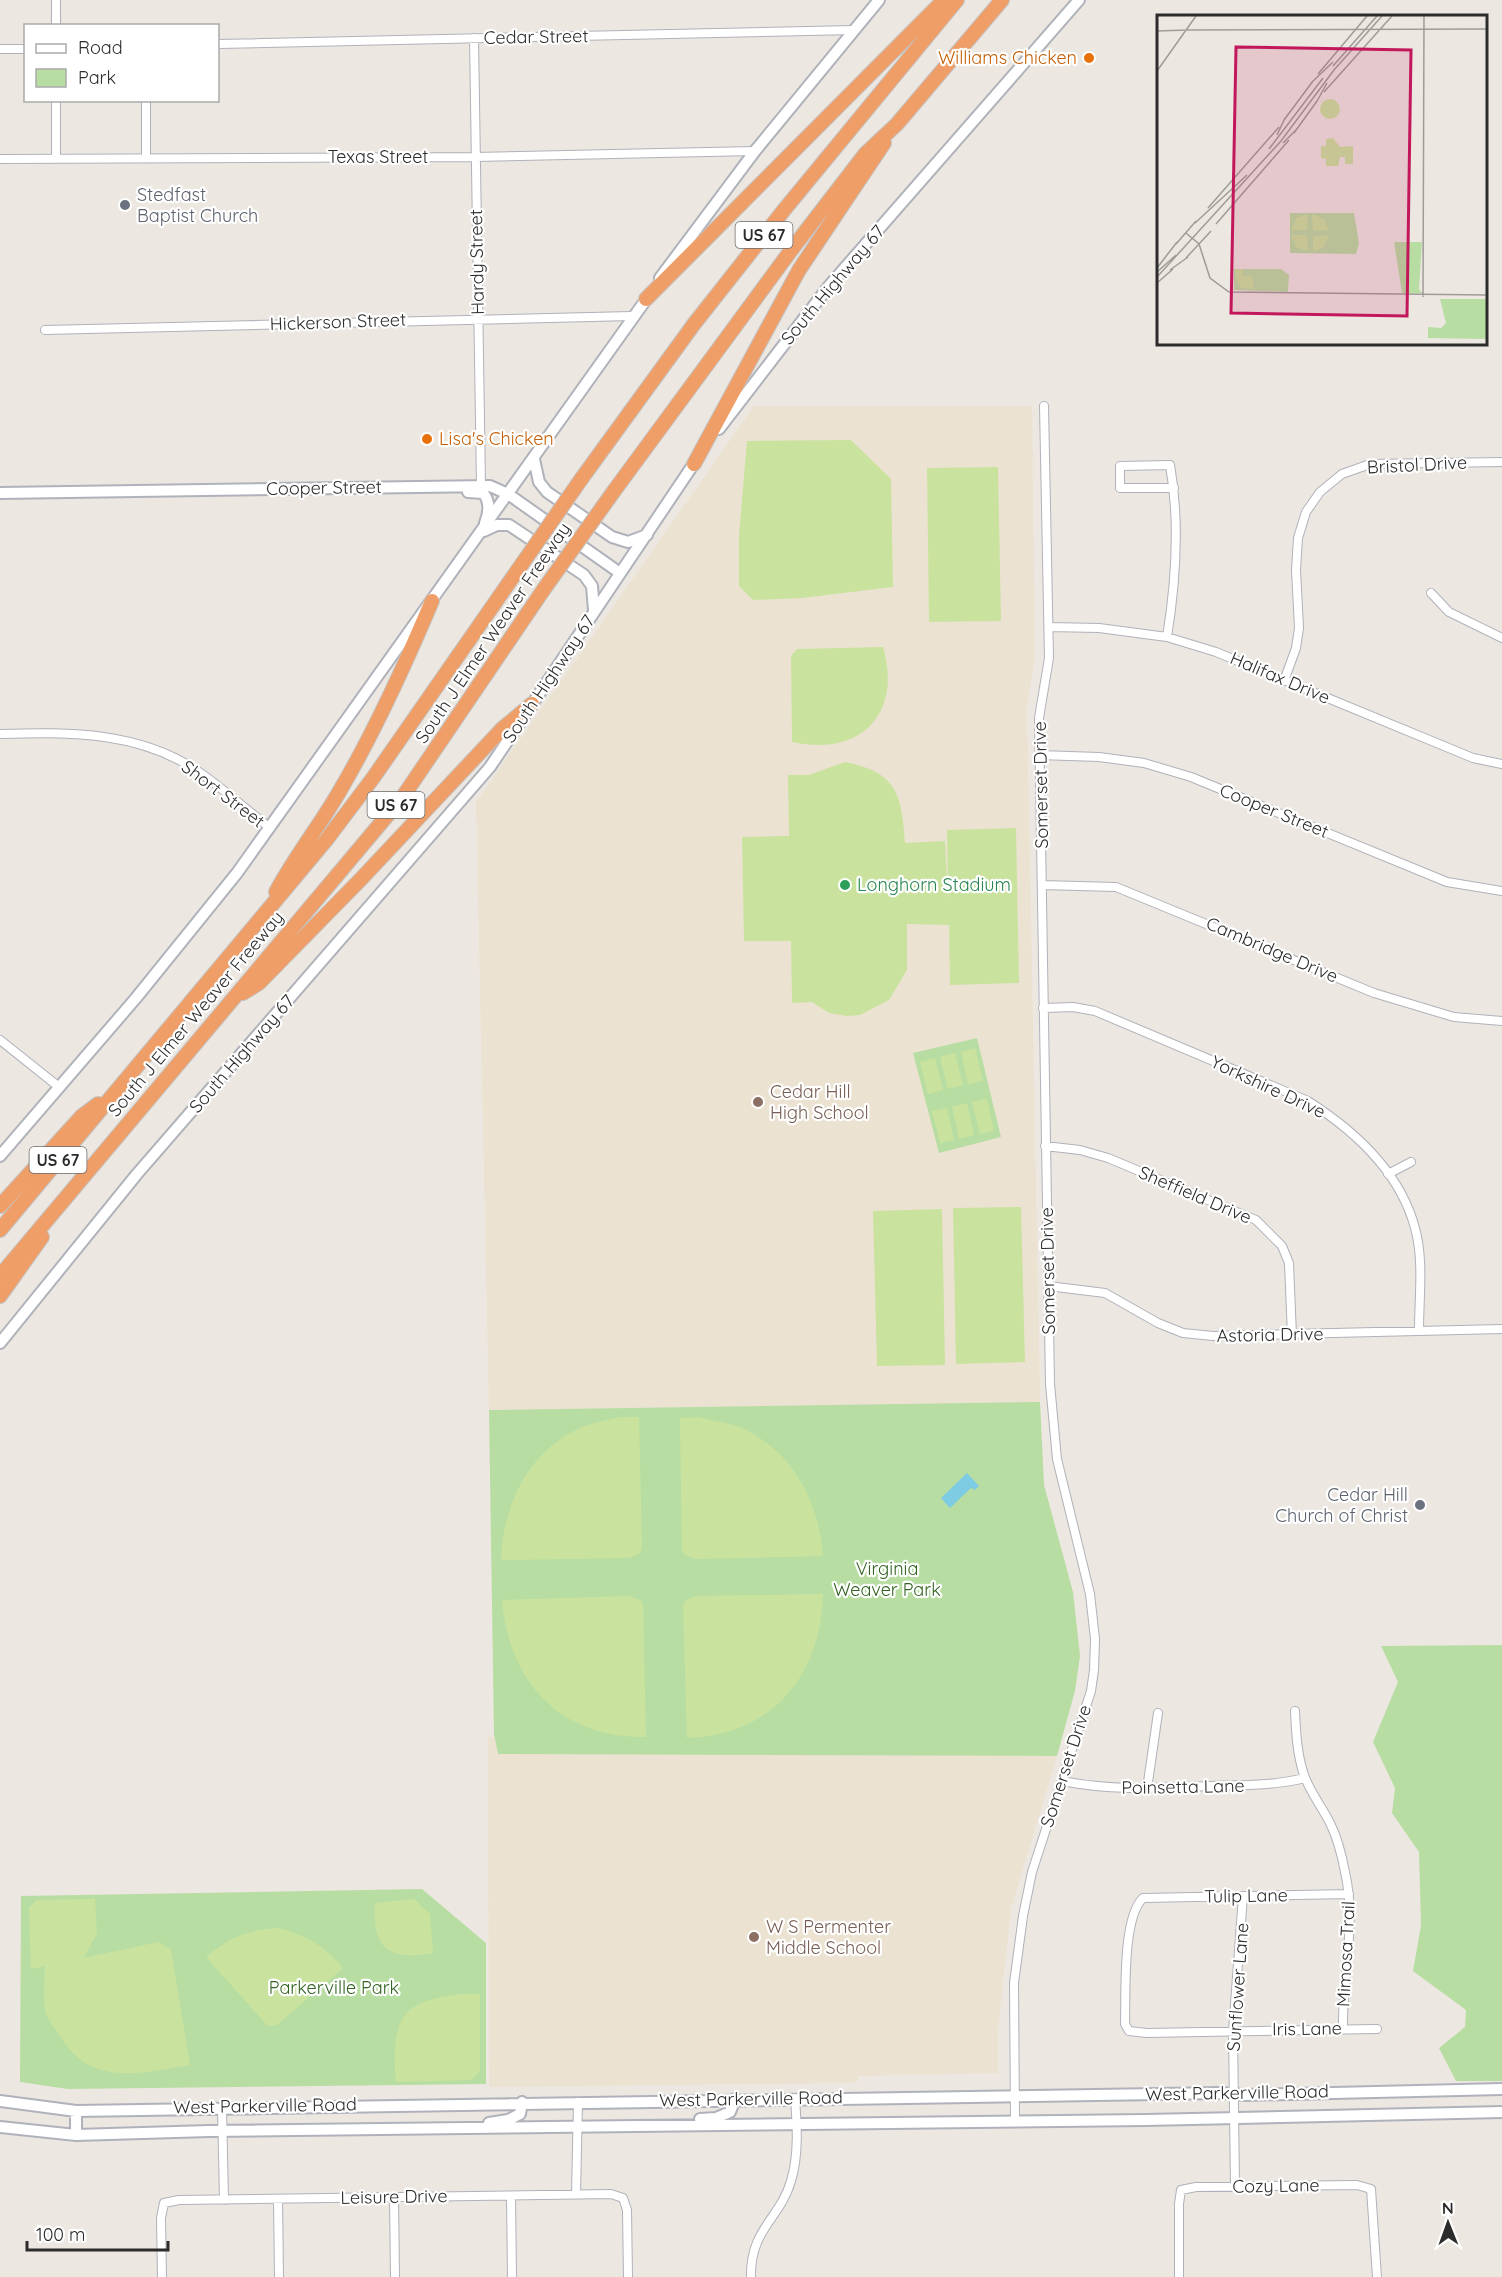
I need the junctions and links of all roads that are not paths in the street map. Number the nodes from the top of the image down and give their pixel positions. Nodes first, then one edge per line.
1 (56, 0) edge
2 (879, 0) edge
3 (944, 0) edge
4 (957, 0) edge
5 (1002, 0) edge
6 (1079, 0) edge
7 (56, 24) edge
8 (854, 30) junction
9 (474, 38) junction
10 (219, 44) edge
11 (24, 49) edge
12 (0, 50) edge
13 (56, 102) edge
14 (146, 102) edge
15 (897, 124) junction
16 (755, 151) junction
17 (146, 157) junction
18 (475, 157) junction
19 (56, 158) junction
20 (0, 159) edge
21 (646, 299) junction
22 (632, 316) junction
23 (478, 318) junction
24 (45, 330) dead end
25 (1044, 406) dead end
26 (534, 459) junction
27 (1502, 462) edge
28 (694, 464) junction
29 (481, 485) junction
30 (411, 487) junction
31 (1174, 488) junction
32 (0, 493) edge
33 (508, 494) junction
34 (482, 532) junction
35 (647, 535) junction
36 (620, 573) junction
37 (1431, 593) dead end
38 (432, 601) junction
39 (594, 610) junction
40 (1050, 627) junction
41 (1167, 637) junction
42 (1502, 638) edge
43 (1284, 681) junction
44 (532, 704) junction
45 (0, 734) edge
46 (1039, 755) junction
47 (1502, 764) edge
48 (270, 828) junction
49 (1042, 885) junction
50 (1502, 891) edge
51 (259, 923) junction
52 (227, 1005) junction
53 (1043, 1008) junction
54 (1502, 1021) edge
55 (0, 1040) edge
56 (58, 1087) junction
57 (116, 1091) junction
58 (1045, 1146) junction
59 (0, 1156) edge
60 (1411, 1162) dead end
61 (1388, 1174) junction
62 (59, 1204) junction
63 (0, 1206) edge
64 (0, 1230) edge
65 (0, 1276) edge
66 (1048, 1286) junction
67 (0, 1296) edge
68 (1502, 1329) edge
69 (1419, 1330) junction
70 (1292, 1336) junction
71 (0, 1343) edge
72 (1295, 1711) dead end
73 (1158, 1713) dead end
74 (1305, 1778) junction
75 (1062, 1781) junction
76 (1147, 1789) junction
77 (1349, 1894) junction
78 (1243, 1896) junction
79 (1343, 2028) junction
80 (1377, 2029) dead end
81 (1129, 2031) joint
82 (1233, 2031) junction
83 (1502, 2089) edge
84 (1233, 2094) junction
85 (1014, 2095) junction
86 (795, 2098) junction
87 (735, 2099) junction
88 (0, 2101) edge
89 (522, 2102) junction
90 (578, 2102) junction
91 (222, 2108) junction
92 (76, 2111) junction
93 (1502, 2112) edge
94 (1234, 2117) junction
95 (1015, 2120) junction
96 (797, 2124) junction
97 (646, 2126) junction
98 (0, 2127) edge
99 (578, 2127) junction
100 (441, 2129) junction
101 (222, 2132) junction
102 (76, 2135) junction
103 (1235, 2187) junction
104 (576, 2194) junction
105 (511, 2196) junction
106 (394, 2197) junction
107 (278, 2199) junction
108 (224, 2200) junction
109 (162, 2277) edge
110 (279, 2277) edge
111 (395, 2277) edge
112 (512, 2277) edge
113 (628, 2277) edge
114 (752, 2277) edge
115 (1179, 2277) edge
116 (1377, 2277) edge

1 - 7 street
2 - 8 main road
3 - 21 highway
4 - 51 highway, South J Elmer Weaver Freeway / US 67, bridge
5 - 15 highway, South J Elmer Weaver Freeway / US 67
6 - 28 main road, South Highway 67
8 - 9 street, Cedar Street
8 - 16 main road
9 - 10 street, Cedar Street
9 - 18 street, Hardy Street
11 - 12 street
13 - 19 street
14 - 17 street
15 - 28 highway
15 - 52 highway, South J Elmer Weaver Freeway / US 67, bridge
16 - 18 street, Texas Street
16 - 21 main road
17 - 18 street, Texas Street
17 - 19 street, Texas Street
18 - 23 street, Hardy Street
19 - 20 street, Texas Street
21 - 22 main road
22 - 23 street, Hickerson Street
22 - 26 main road
23 - 24 street, Hickerson Street
23 - 29 street, Hardy Street
25 - 40 street, Somerset Drive
26 - 33 main road
26 - 35 main road
27 - 43 street, Bristol Drive
28 - 35 main road, South Highway 67
29 - 30 main road, Cooper Street
29 - 33 main road, Cooper Street
30 - 32 main road, Cooper Street
30 - 34 main road
31 - 31 street
31 - 41 street
33 - 34 main road
33 - 36 main road, Cooper Street
34 - 38 main road
34 - 39 main road
35 - 36 main road, South Highway 67
36 - 39 main road, South Highway 67
37 - 42 street
38 - 48 main road
38 - 51 highway
39 - 44 main road, South Highway 67
40 - 41 street, Halifax Drive
40 - 46 street, Somerset Drive
41 - 43 street, Halifax Drive
43 - 47 street, Halifax Drive
44 - 52 highway
44 - 71 main road, South Highway 67
45 - 48 street, Short Street
46 - 49 street, Somerset Drive
46 - 50 street, Cooper Street
48 - 56 main road
49 - 53 street, Somerset Drive
49 - 54 street, Cambridge Drive
51 - 57 highway, South J Elmer Weaver Freeway / US 67
52 - 62 highway, South J Elmer Weaver Freeway / US 67
53 - 58 street, Somerset Drive
53 - 61 street, Yorkshire Drive
55 - 56 street
56 - 59 main road
57 - 63 highway
57 - 64 highway, South J Elmer Weaver Freeway / US 67
58 - 66 street, Somerset Drive
58 - 70 street, Sheffield Drive
60 - 61 street
61 - 69 street, Yorkshire Drive
62 - 65 highway, South J Elmer Weaver Freeway / US 67
62 - 67 highway
66 - 70 street, Astoria Drive
66 - 75 street, Somerset Drive
68 - 69 street, Astoria Drive
69 - 70 street, Astoria Drive
72 - 74 street, Mimosa Trail
73 - 76 street
74 - 76 street, Poinsetta Lane
74 - 77 street, Mimosa Trail
75 - 76 street, Poinsetta Lane
75 - 85 street, Somerset Drive
77 - 78 street, Tulip Lane
77 - 79 street, Mimosa Trail
78 - 81 street, Tulip Lane
78 - 82 street, Sunflower Lane
79 - 80 street, Iris Lane
79 - 82 street, Iris Lane
81 - 82 street, Iris Lane
82 - 84 street, Sunflower Lane
83 - 84 main road, West Parkerville Road
84 - 85 main road, West Parkerville Road
84 - 94 street, Sunflower Lane
85 - 86 main road, West Parkerville Road
85 - 95 street, Somerset Drive
86 - 87 main road, West Parkerville Road
86 - 96 street
87 - 90 main road, West Parkerville Road
87 - 97 main road
88 - 92 main road, West Parkerville Road
89 - 90 main road, West Parkerville Road
89 - 91 main road, West Parkerville Road
89 - 100 main road
90 - 99 street
91 - 92 main road, West Parkerville Road
91 - 101 street
92 - 102 main road
93 - 94 main road, West Parkerville Road
94 - 95 main road, West Parkerville Road
94 - 103 street, Sunflower Lane
95 - 96 main road, West Parkerville Road
96 - 97 main road, West Parkerville Road
96 - 114 street
97 - 99 main road, West Parkerville Road
98 - 102 main road, West Parkerville Road
99 - 100 main road, West Parkerville Road
99 - 104 street
100 - 101 main road, West Parkerville Road
101 - 102 main road, West Parkerville Road
101 - 108 street
103 - 115 street, Cozy Lane
103 - 116 street, Cozy Lane
104 - 105 street, Leisure Drive
104 - 113 street, Leisure Drive
105 - 106 street, Leisure Drive
105 - 112 street
106 - 107 street, Leisure Drive
106 - 111 street
107 - 108 street, Leisure Drive
107 - 110 street
108 - 109 street, Leisure Drive

